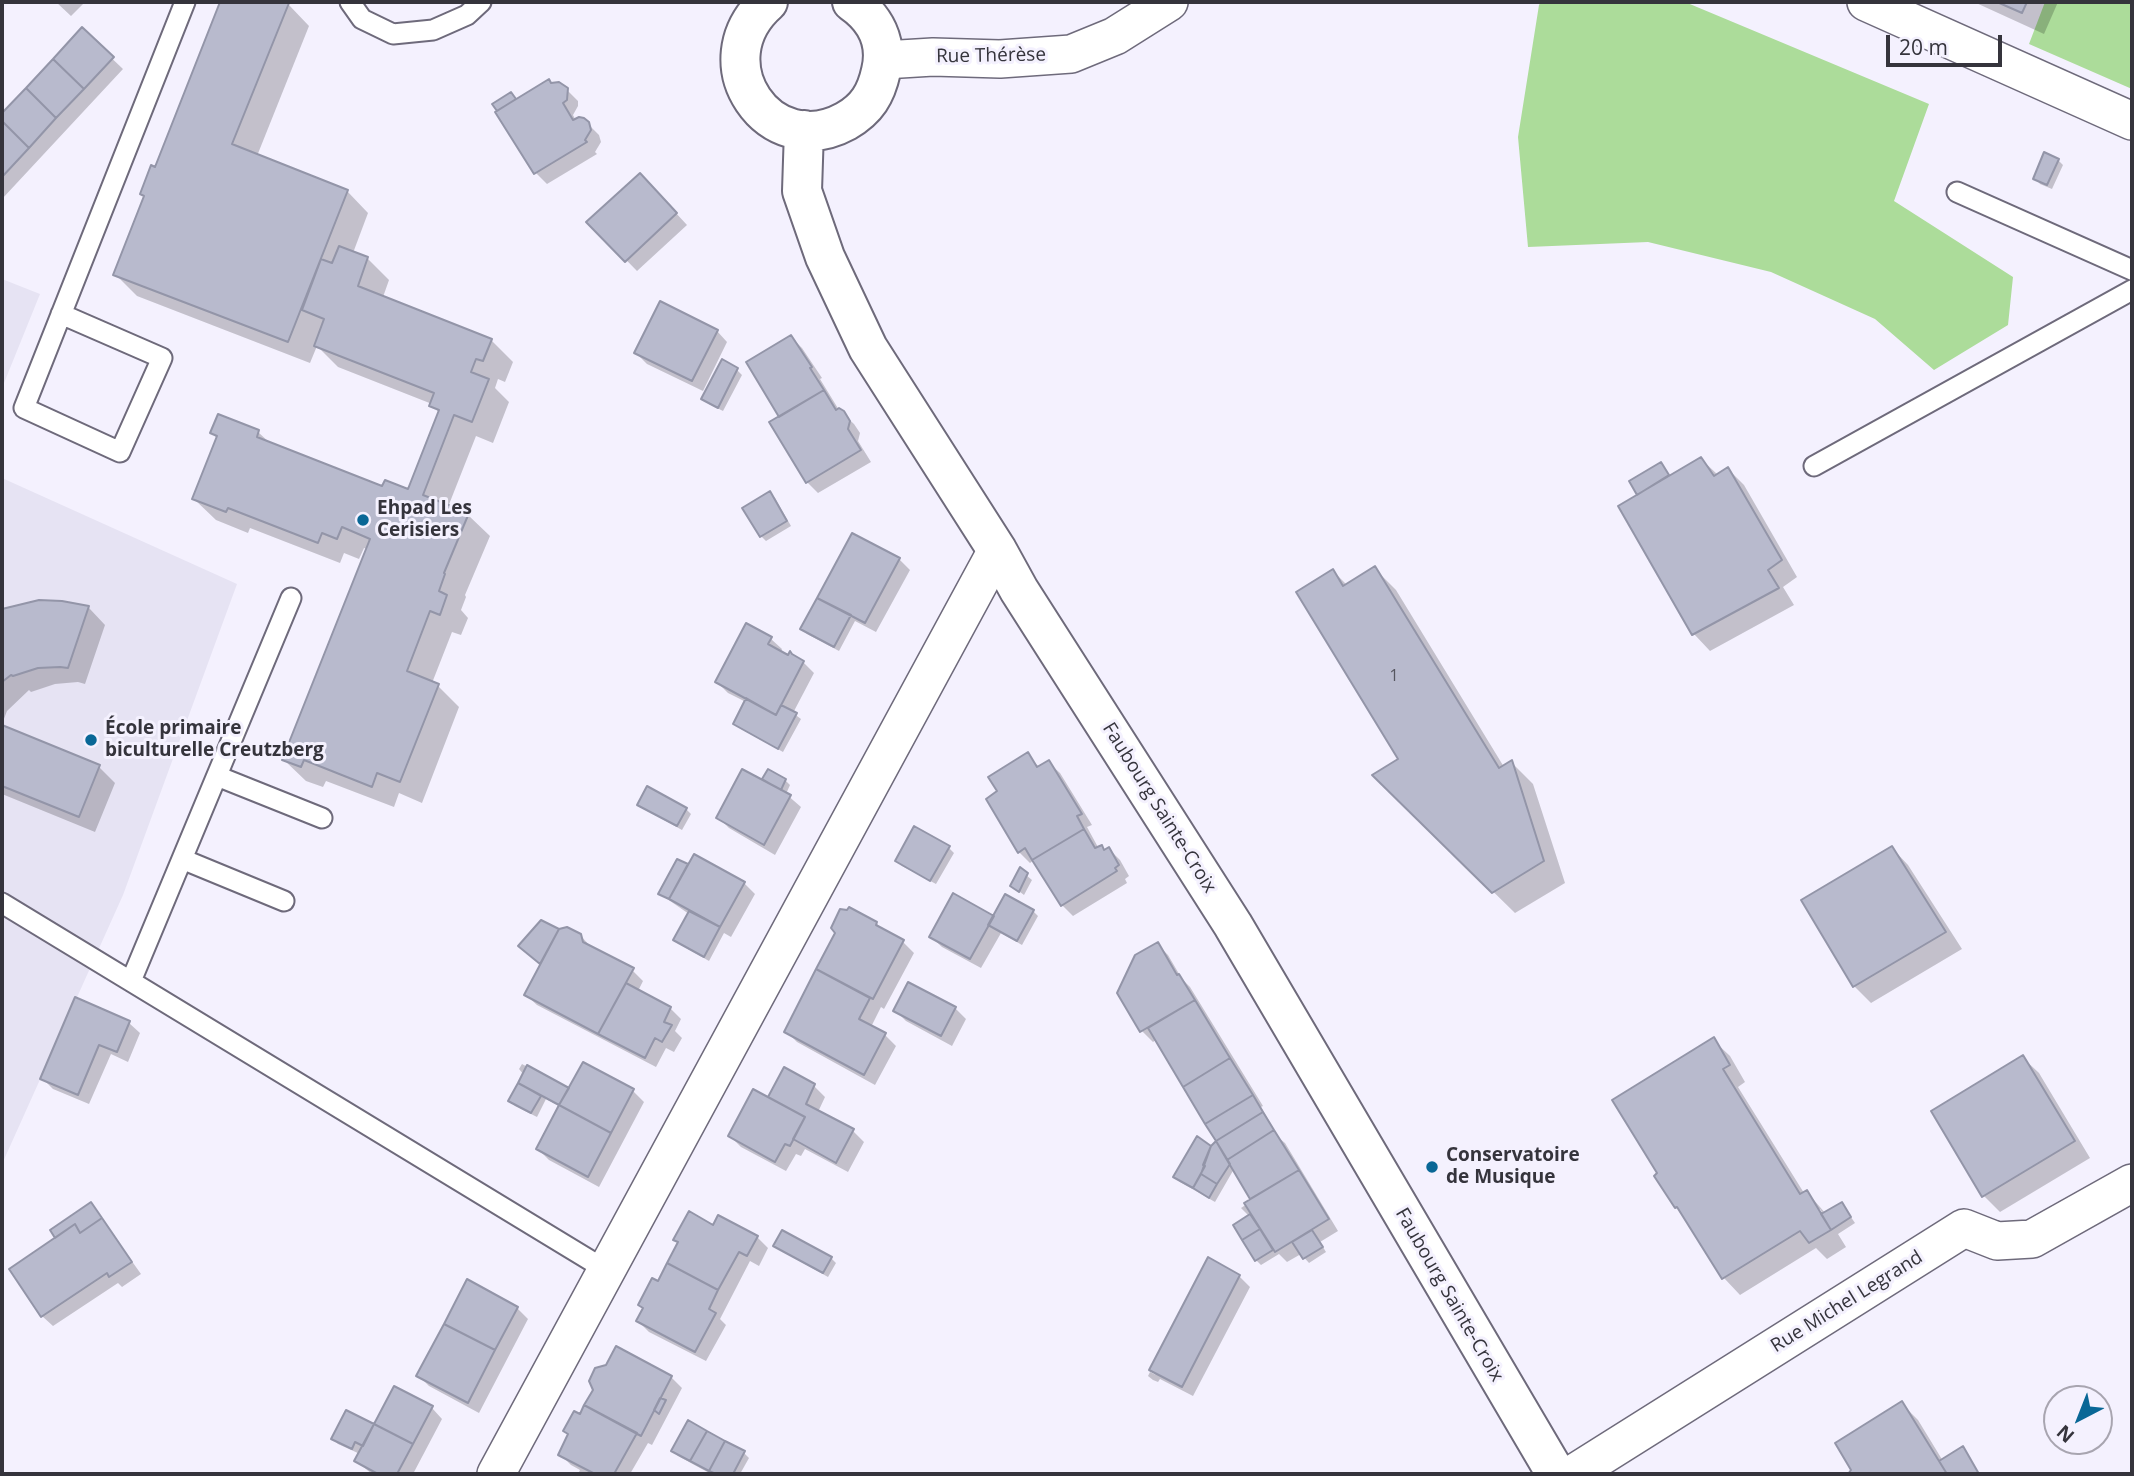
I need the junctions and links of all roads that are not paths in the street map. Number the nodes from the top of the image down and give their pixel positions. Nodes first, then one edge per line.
1 (185, 2) edge
2 (350, 2) edge
3 (481, 2) edge
4 (852, 2) edge
5 (1169, 2) edge
6 (1866, 2) edge
7 (752, 6) edge
8 (884, 60) junction
9 (2132, 121) edge
10 (804, 131) junction
11 (1957, 192) dead end
12 (2132, 270) edge
13 (2132, 290) edge
14 (61, 314) junction
15 (1814, 466) dead end
16 (997, 550) junction
17 (290, 598) dead end
18 (216, 776) junction
19 (322, 818) dead end
20 (182, 859) junction
21 (284, 901) dead end
22 (2, 903) edge
23 (131, 981) junction
24 (2132, 1183) edge
25 (606, 1270) junction
26 (496, 1474) edge
27 (1556, 1474) edge
28 (1573, 1474) edge

1 - 14 lane
2 - 3 lane
4 - 8 main road
5 - 8 street, Rue Thérèse
6 - 9 street
7 - 10 main road
8 - 10 main road
10 - 16 main road, Faubourg Sainte-Croix
11 - 12 lane
13 - 15 lane
14 - 14 lane
16 - 25 street
16 - 27 main road, Faubourg Sainte-Croix
17 - 18 lane
18 - 19 lane
18 - 20 lane
20 - 21 lane
20 - 23 lane
22 - 23 lane
23 - 25 lane
24 - 28 street, Rue Michel Legrand
25 - 26 street

